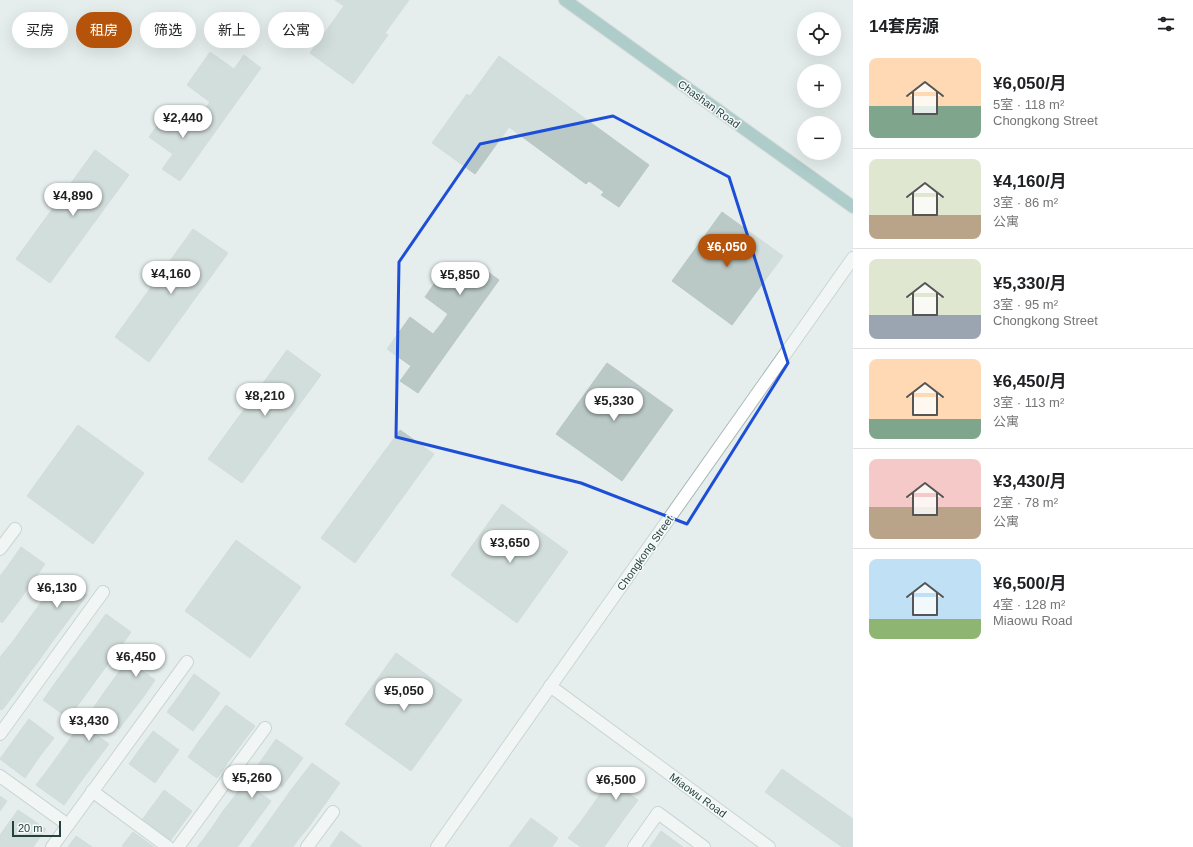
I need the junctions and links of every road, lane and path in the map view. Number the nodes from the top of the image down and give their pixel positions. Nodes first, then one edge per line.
1 (565, 0) edge
2 (853, 207) edge
3 (853, 258) edge
4 (15, 529) dead end
5 (0, 549) edge
6 (103, 592) dead end
7 (187, 662) dead end
8 (550, 686) junction
9 (265, 728) dead end
10 (0, 734) edge
11 (0, 776) edge
12 (92, 791) junction
13 (333, 812) dead end
14 (68, 825) junction
15 (52, 847) edge
16 (168, 847) edge
17 (178, 847) edge
18 (307, 847) edge
19 (437, 847) edge
20 (634, 847) edge
21 (704, 847) edge
22 (769, 847) edge

1 - 2 main road, Chashan Road
3 - 8 street, Chongkong Street
4 - 5 street
6 - 10 street
7 - 12 street
8 - 19 street, Chongkong Street
8 - 22 street, Miaowu Road
9 - 17 street
11 - 14 street
12 - 14 street
12 - 16 street
13 - 18 street
14 - 15 street
20 - 21 street

